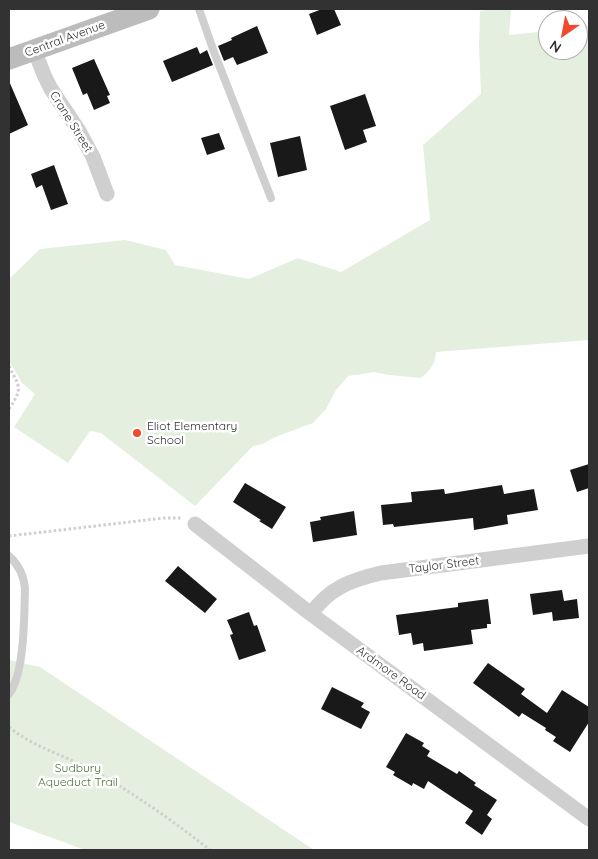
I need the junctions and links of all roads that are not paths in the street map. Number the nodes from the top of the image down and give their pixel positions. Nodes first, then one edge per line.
1 (149, 9) edge
2 (199, 9) edge
3 (34, 50) junction
4 (9, 59) edge
5 (107, 194) dead end
6 (271, 198) dead end
7 (195, 524) road end
8 (589, 546) edge
9 (9, 556) edge
10 (311, 614) junction
11 (9, 694) edge
12 (589, 819) edge

1 - 3 main road, Central Avenue
2 - 6 lane
3 - 4 main road, Central Avenue
3 - 5 street, Crane Street
7 - 10 street, Ardmore Road
8 - 10 street, Taylor Street
9 - 11 lane
10 - 12 street, Ardmore Road

